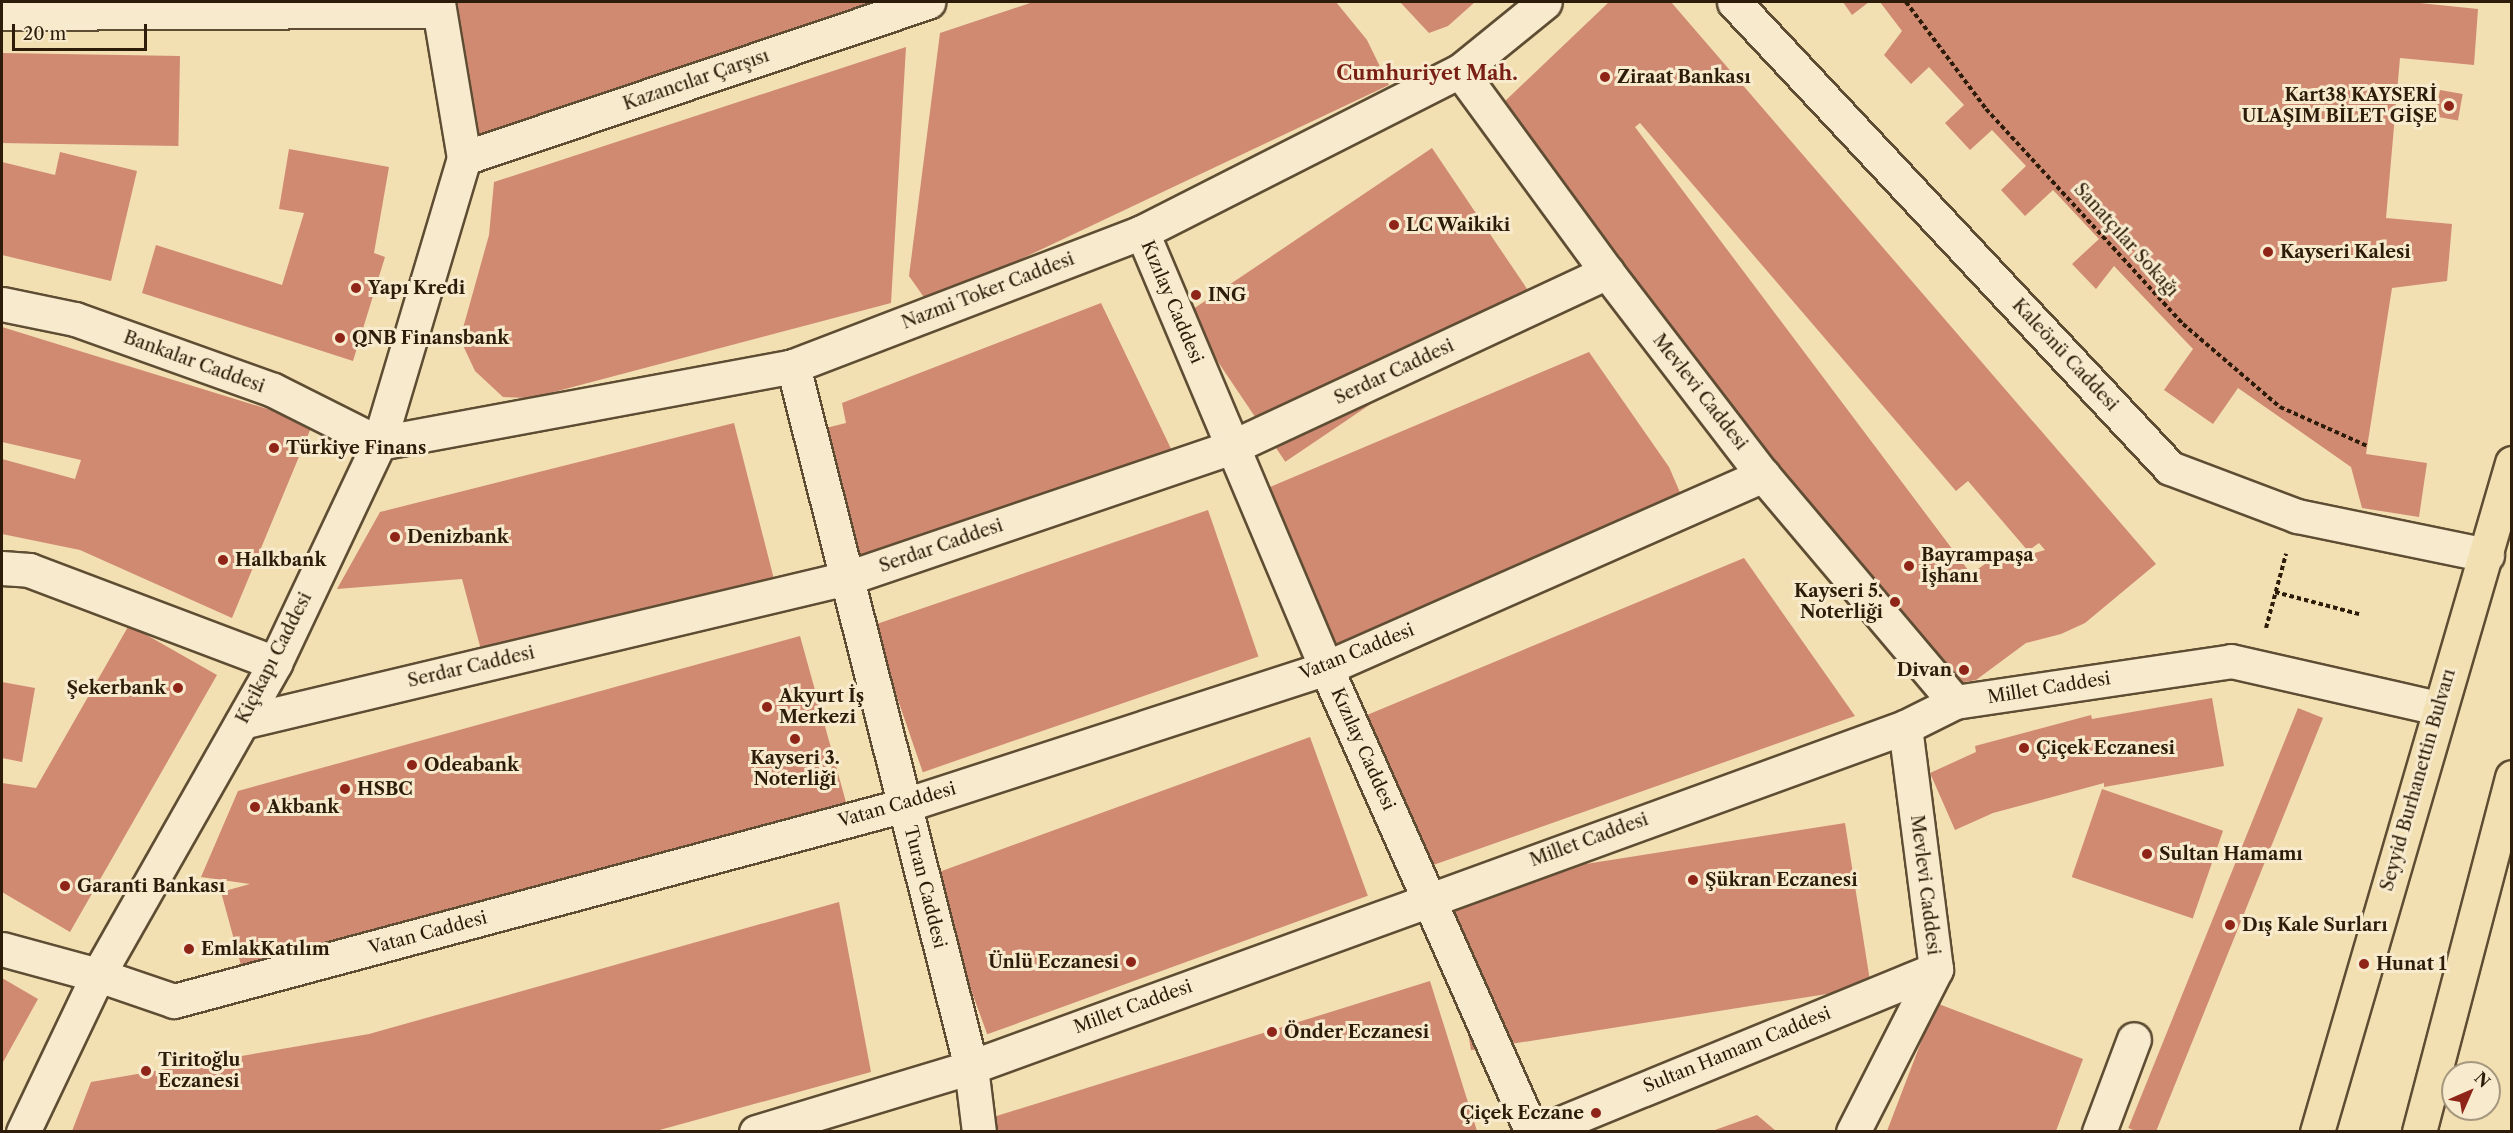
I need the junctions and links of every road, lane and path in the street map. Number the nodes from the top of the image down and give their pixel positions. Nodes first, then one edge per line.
1 (928, 2) edge
2 (1545, 2) edge
3 (1734, 2) edge
4 (1906, 2) edge
5 (439, 6) edge
6 (2, 14) edge
7 (1460, 71) junction
8 (464, 158) junction
9 (1142, 232) junction
10 (1607, 273) junction
11 (2, 304) edge
12 (793, 366) junction
13 (379, 443) junction
14 (2367, 446) dead end
15 (1232, 447) junction
16 (2511, 463) edge
17 (1763, 474) junction
18 (2296, 516) junction
19 (2487, 555) junction
20 (2, 568) edge
21 (847, 578) junction
22 (2275, 592) junction
23 (2359, 614) dead end
24 (275, 663) junction
25 (2256, 666) junction
26 (1326, 668) junction
27 (1955, 702) junction
28 (2438, 708) junction
29 (242, 722) junction
30 (1905, 727) junction
31 (2511, 777) edge
32 (904, 804) junction
33 (1430, 897) junction
34 (2, 949) edge
35 (1936, 969) junction
36 (98, 975) junction
37 (2134, 1039) dead end
38 (971, 1067) junction
39 (23, 1131) edge
40 (756, 1131) edge
41 (979, 1131) edge
42 (1532, 1131) edge
43 (1539, 1131) edge
44 (1853, 1131) edge
45 (2099, 1131) edge
46 (2316, 1131) edge
47 (2419, 1131) edge

1 - 8 street, Kazancılar Çarşısı
2 - 7 street, Nazmi Toker Caddesi
3 - 18 street, Kaleönü Caddesi
4 - 14 path, Sanatçılar Sokağı
5 - 6 street
5 - 8 street
7 - 9 street, Nazmi Toker Caddesi
7 - 10 street, Mevlevi Caddesi
8 - 13 street, Kiçikapı Caddesi
9 - 12 street, Nazmi Toker Caddesi
9 - 15 street, Kızılay Caddesi
10 - 15 street, Serdar Caddesi
10 - 17 street, Mevlevi Caddesi
11 - 13 street, Bankalar Caddesi
12 - 13 street, Nazmi Toker Caddesi
12 - 21 street, Turan Caddesi
13 - 24 street, Kiçikapı Caddesi
15 - 21 street, Serdar Caddesi
15 - 26 street, Kızılay Caddesi
16 - 19 main road, Seyyid Burhanettin Bulvarı
17 - 26 street, Vatan Caddesi
17 - 27 street, Mevlevi Caddesi
18 - 19 street, Kaleönü Caddesi
18 - 22 path
19 - 28 main road, Seyyid Burhanettin Bulvarı
20 - 24 street
21 - 29 street, Serdar Caddesi
21 - 32 street, Turan Caddesi
22 - 23 path
22 - 25 path
24 - 29 street, Kiçikapı Caddesi
25 - 27 street, Millet Caddesi
25 - 28 street, Millet Caddesi
26 - 32 street, Vatan Caddesi
26 - 33 street, Kızılay Caddesi
27 - 30 street, Millet Caddesi
28 - 46 main road, Seyyid Burhanettin Bulvarı
29 - 36 street, Kiçikapı Caddesi
30 - 33 street, Millet Caddesi
30 - 35 street, Mevlevi Caddesi
31 - 47 main road
32 - 36 street, Vatan Caddesi
32 - 38 street, Turan Caddesi
33 - 38 street, Millet Caddesi
33 - 42 street, Kızılay Caddesi
34 - 36 street, Vatan Caddesi
35 - 43 street, Sultan Hamam Caddesi
35 - 44 street, Mevlevi Caddesi
36 - 39 street, Kiçikapı Caddesi
37 - 45 street
38 - 40 street, Millet Caddesi
38 - 41 street, Turan Caddesi

